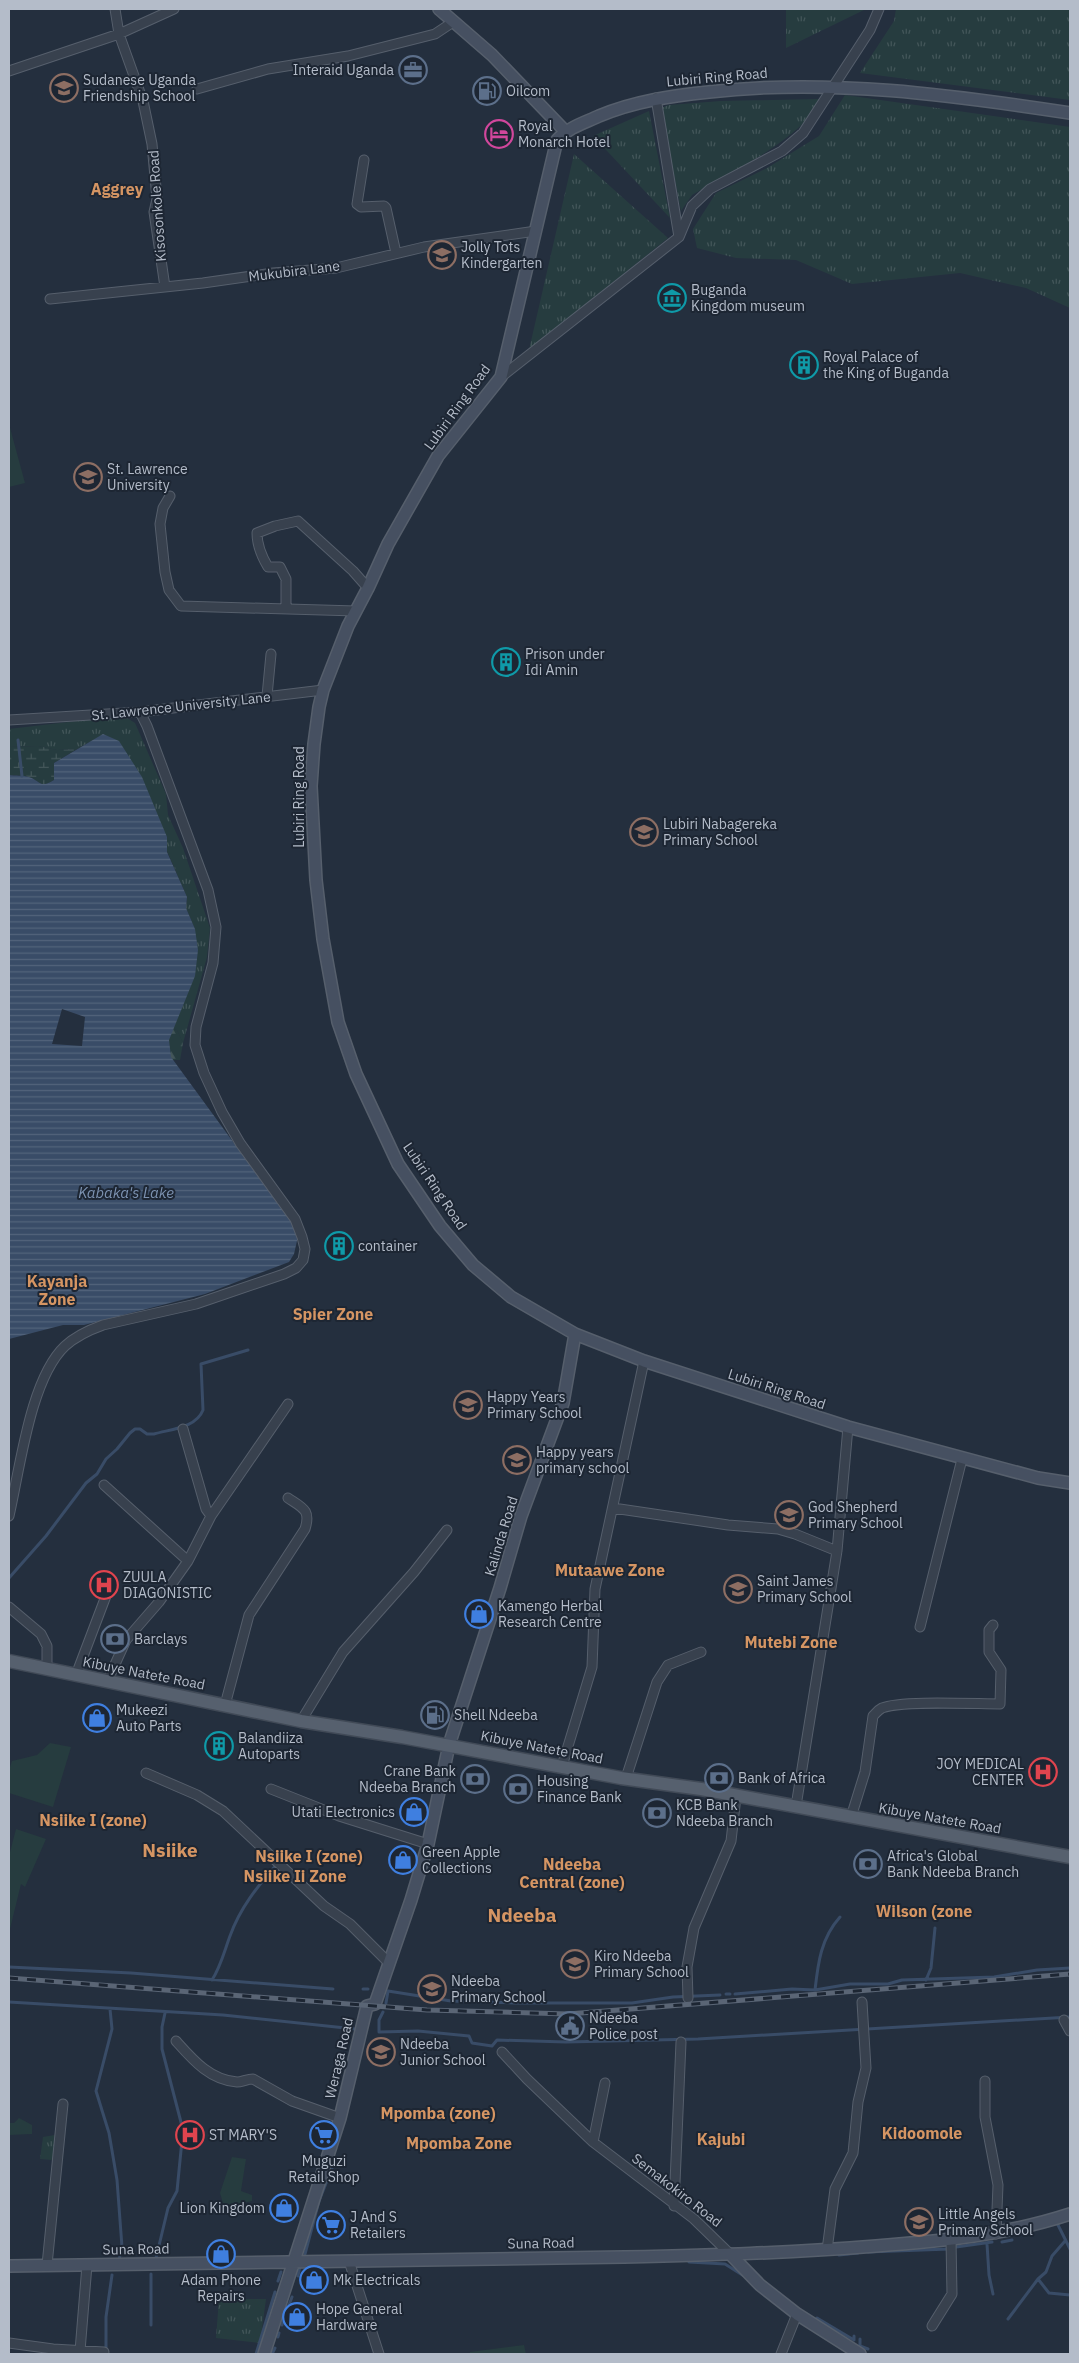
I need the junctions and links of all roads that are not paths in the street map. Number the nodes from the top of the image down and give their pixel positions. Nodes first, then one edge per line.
1 (115, 9) edge
2 (174, 9) edge
3 (439, 9) edge
4 (879, 9) edge
5 (453, 22) junction
6 (119, 34) junction
7 (9, 71) edge
8 (834, 86) junction
9 (197, 89) dead end
10 (656, 98) junction
11 (1070, 113) edge
12 (565, 131) junction
13 (364, 160) dead end
14 (536, 231) junction
15 (678, 237) junction
16 (396, 253) junction
17 (165, 287) junction
18 (50, 299) dead end
19 (501, 377) junction
20 (170, 496) dead end
21 (368, 588) junction
22 (286, 608) junction
23 (356, 611) junction
24 (271, 654) dead end
25 (323, 690) junction
26 (268, 696) junction
27 (140, 712) junction
28 (9, 720) edge
29 (574, 1334) junction
30 (644, 1361) junction
31 (288, 1404) dead end
32 (848, 1428) junction
33 (183, 1429) dead end
34 (962, 1459) junction
35 (1070, 1483) edge
36 (104, 1485) dead end
37 (288, 1498) dead end
38 (612, 1508) junction
39 (9, 1516) edge
40 (211, 1516) junction
41 (448, 1530) dead end
42 (837, 1551) junction
43 (188, 1561) junction
44 (109, 1588) dead end
45 (9, 1607) edge
46 (992, 1625) dead end
47 (920, 1627) dead end
48 (702, 1652) dead end
49 (9, 1661) edge
50 (47, 1669) junction
51 (76, 1675) junction
52 (107, 1682) junction
53 (225, 1705) junction
54 (301, 1721) junction
55 (449, 1745) junction
56 (562, 1766) junction
57 (146, 1773) dead end
58 (626, 1778) junction
59 (271, 1789) dead end
60 (736, 1797) junction
61 (796, 1806) junction
62 (851, 1817) junction
63 (428, 1844) junction
64 (1070, 1856) edge
65 (389, 1963) junction
66 (688, 1996) dead end
67 (862, 2002) dead end
68 (1064, 2020) dead end
69 (1070, 2031) edge
70 (176, 2042) dead end
71 (681, 2042) dead end
72 (502, 2052) dead end
73 (985, 2081) dead end
74 (605, 2083) dead end
75 (63, 2104) dead end
76 (340, 2118) junction
77 (593, 2142) junction
78 (674, 2206) junction
79 (1070, 2214) edge
80 (996, 2234) junction
81 (950, 2240) junction
82 (828, 2250) junction
83 (730, 2254) junction
84 (349, 2261) junction
85 (293, 2262) junction
86 (47, 2265) junction
87 (87, 2265) junction
88 (9, 2266) edge
89 (797, 2314) junction
90 (932, 2326) dead end
91 (9, 2344) edge
92 (80, 2351) junction
93 (104, 2352) dead end
94 (264, 2354) edge
95 (379, 2354) edge
96 (781, 2354) edge
97 (860, 2354) edge

1 - 6 street, Kisosonkole Road
2 - 6 street
3 - 5 main road
4 - 8 street
5 - 9 street
5 - 12 main road
6 - 7 street
6 - 17 street, Kisosonkole Road
8 - 10 main road, Lubiri Ring Road
8 - 11 main road, Lubiri Ring Road
8 - 15 street
10 - 12 main road, Lubiri Ring Road
10 - 15 street
12 - 14 main road, Lubiri Ring Road
13 - 16 street
14 - 16 street, Mukubira Lane
14 - 19 main road, Lubiri Ring Road
15 - 19 street
16 - 17 street, Mukubira Lane
17 - 18 street, Mukubira Lane
19 - 21 main road, Lubiri Ring Road
20 - 22 street
21 - 22 street
21 - 23 main road, Lubiri Ring Road
22 - 23 street
23 - 25 main road, Lubiri Ring Road
24 - 26 street
25 - 26 street, St. Lawrence University Lane
25 - 29 main road, Lubiri Ring Road
26 - 27 street, St. Lawrence University Lane
27 - 28 street, St. Lawrence University Lane
27 - 39 street
29 - 30 main road, Lubiri Ring Road
29 - 55 main road, Kalinda Road
30 - 32 main road, Lubiri Ring Road
30 - 38 street
31 - 40 street
32 - 34 main road, Lubiri Ring Road
32 - 42 street
33 - 40 street
34 - 35 main road, Lubiri Ring Road
34 - 47 street
36 - 43 street
37 - 53 street
38 - 42 street
38 - 56 street
40 - 43 street
41 - 54 street
42 - 61 street
43 - 52 street
44 - 51 street
45 - 50 street
46 - 62 street
48 - 58 street
49 - 50 main road, Kibuye Natete Road
50 - 51 main road, Kibuye Natete Road
51 - 52 main road, Kibuye Natete Road
52 - 53 main road, Kibuye Natete Road
53 - 54 main road, Kibuye Natete Road
54 - 55 main road, Kibuye Natete Road
55 - 56 main road, Kibuye Natete Road
55 - 63 main road, Weraga Road
56 - 58 main road, Kibuye Natete Road
57 - 65 street
58 - 60 main road, Kibuye Natete Road
59 - 63 street
60 - 61 main road, Kibuye Natete Road
60 - 66 street
61 - 62 main road, Kibuye Natete Road
62 - 64 main road, Kibuye Natete Road
63 - 65 main road, Weraga Road
65 - 76 main road, Weraga Road
67 - 82 street
68 - 69 street
70 - 76 street
71 - 78 street
72 - 77 street, Semakokiro Road
73 - 80 street
74 - 77 street
75 - 86 street
76 - 85 main road, Weraga Road
77 - 78 street, Semakokiro Road
78 - 83 street, Semakokiro Road
79 - 80 main road, Suna Road
80 - 81 main road, Suna Road
81 - 82 main road, Suna Road
81 - 90 street
82 - 83 main road, Suna Road
83 - 84 main road, Suna Road
83 - 89 main road, Semakokiro Road
84 - 85 main road, Suna Road
84 - 95 street
85 - 87 main road, Suna Road
85 - 94 main road, Weraga Road
86 - 87 main road, Suna Road
86 - 88 main road, Suna Road
87 - 92 street
89 - 96 street
89 - 97 main road, Semakokiro Road
91 - 92 street
92 - 93 street

